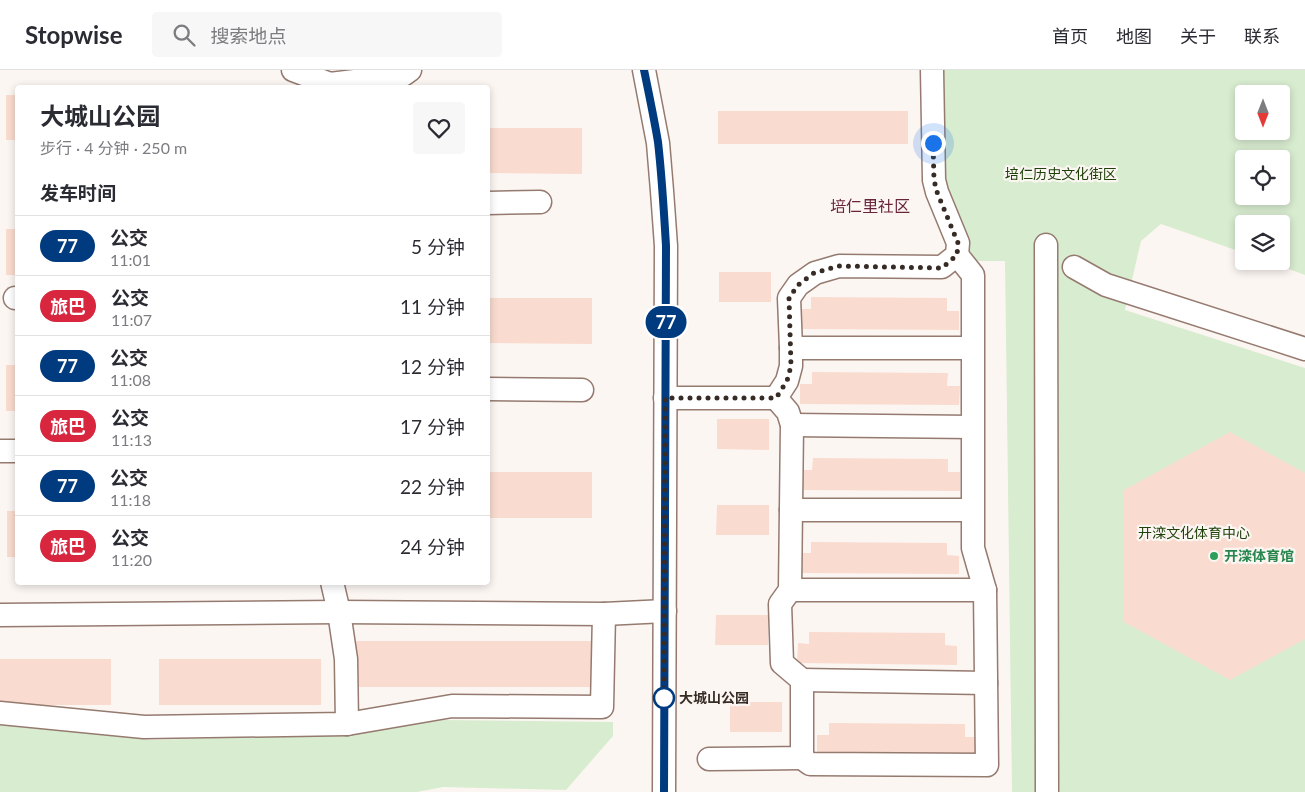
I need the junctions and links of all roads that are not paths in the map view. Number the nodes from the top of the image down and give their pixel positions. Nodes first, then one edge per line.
1 (293, 70) edge
2 (410, 70) edge
3 (644, 70) edge
4 (932, 70) edge
5 (328, 85) edge
6 (336, 85) edge
7 (490, 202) edge
8 (540, 202) dead end
9 (1046, 245) dead end
10 (957, 255) junction
11 (1074, 267) dead end
12 (791, 348) junction
13 (972, 348) junction
14 (1305, 349) edge
15 (490, 389) edge
16 (582, 390) dead end
17 (665, 398) junction
18 (776, 398) junction
19 (792, 425) junction
20 (972, 427) junction
21 (0, 451) edge
22 (15, 451) edge
23 (791, 510) junction
24 (972, 510) junction
25 (333, 585) edge
26 (790, 590) junction
27 (985, 590) junction
28 (665, 611) junction
29 (339, 612) junction
30 (604, 614) junction
31 (0, 616) edge
32 (802, 680) junction
33 (986, 683) junction
34 (0, 713) edge
35 (347, 724) junction
36 (802, 758) junction
37 (709, 759) dead end
38 (664, 792) edge
39 (1048, 792) edge

1 - 5 street
2 - 6 street
3 - 17 street
4 - 10 street
7 - 8 street
9 - 39 street
10 - 12 street
10 - 13 street
11 - 14 street
12 - 13 street
12 - 18 street
13 - 20 street
15 - 16 street
17 - 18 street
17 - 28 street
18 - 19 street
19 - 20 street
19 - 23 street
20 - 24 street
21 - 22 street
23 - 24 street
23 - 26 street
24 - 27 street
25 - 29 street
26 - 27 street
26 - 32 street
27 - 33 street
28 - 30 street
28 - 38 street
29 - 30 street
29 - 31 street
29 - 35 street
30 - 35 street
32 - 33 street
32 - 36 street
33 - 36 street
34 - 35 street
36 - 37 street

